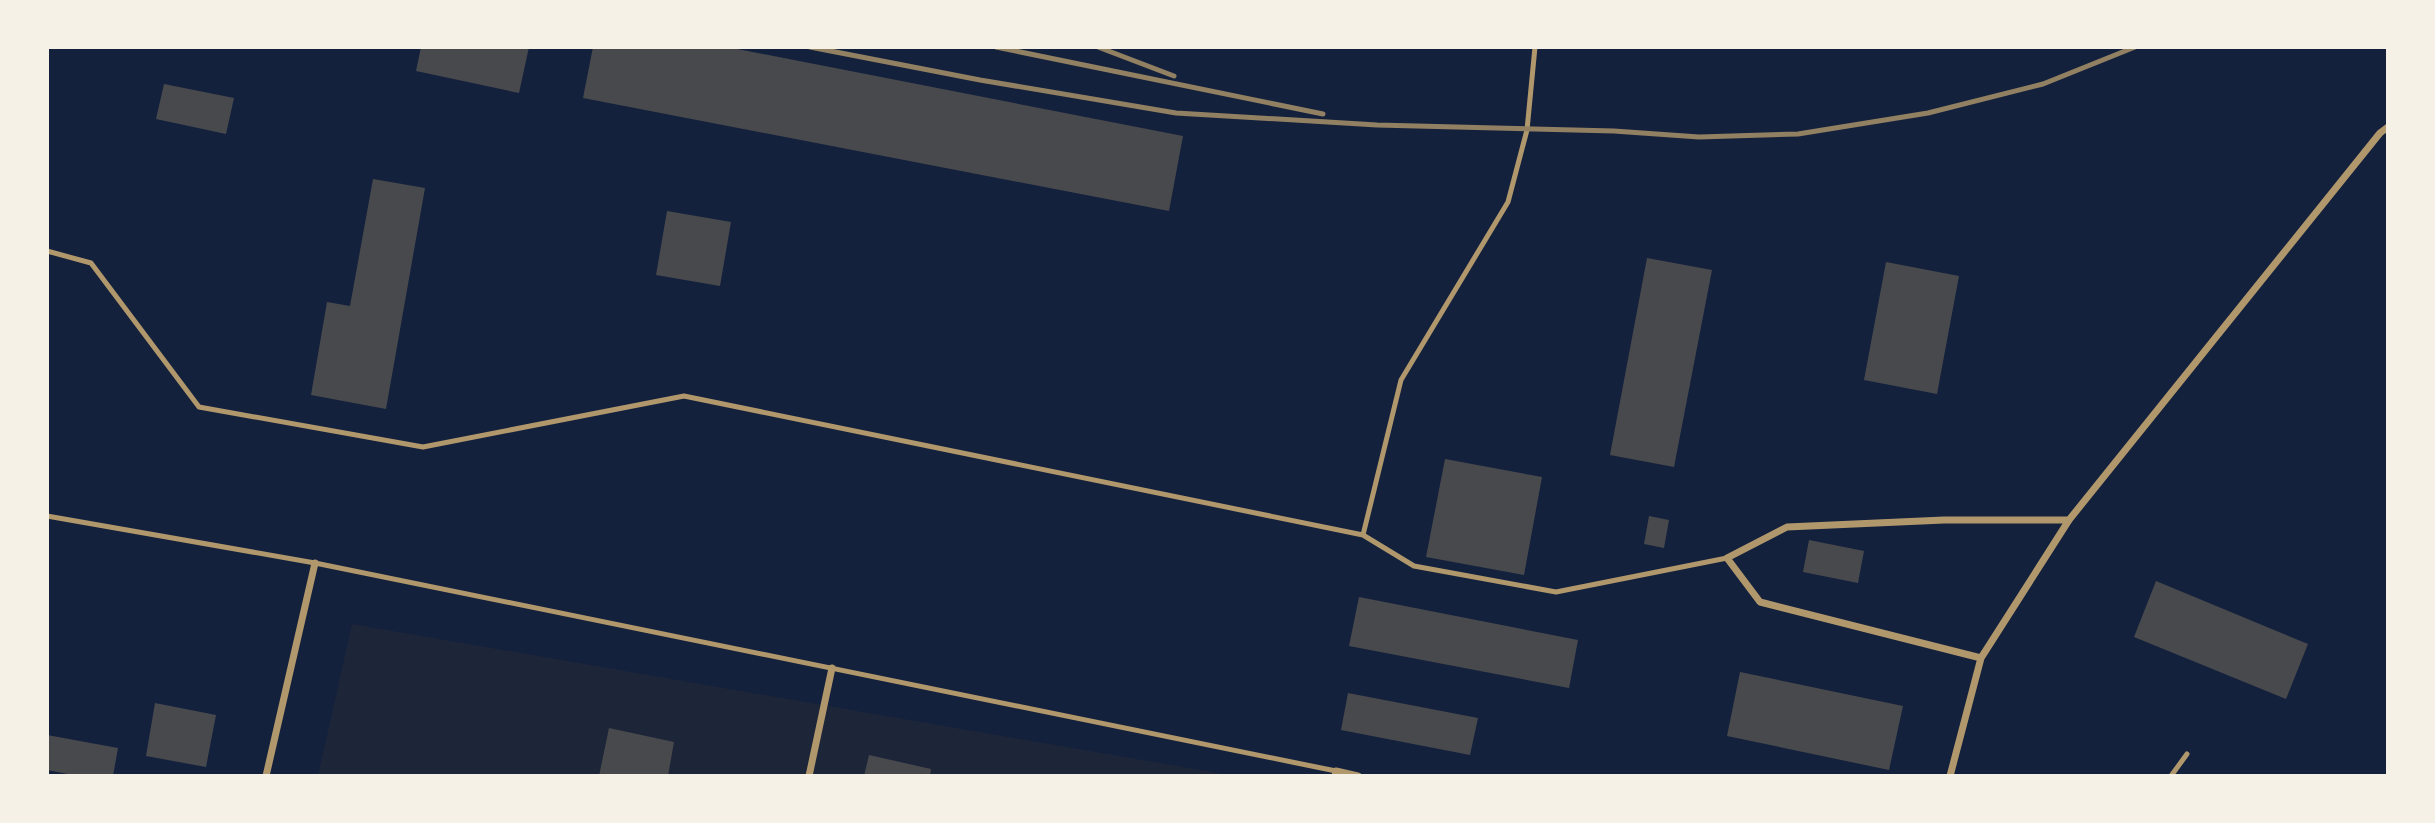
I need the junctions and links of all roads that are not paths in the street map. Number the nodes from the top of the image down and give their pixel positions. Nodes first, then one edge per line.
1 (1535, 47) edge
2 (2388, 127) edge
3 (47, 251) edge
4 (47, 516) edge
5 (2069, 520) junction
6 (1363, 535) junction
7 (1727, 558) junction
8 (314, 563) junction
9 (1981, 659) junction
10 (832, 668) junction
11 (2187, 754) dead end
12 (1336, 774) edge
13 (266, 776) edge
14 (809, 776) edge
15 (1358, 776) edge
16 (1950, 776) edge
17 (2171, 776) edge

1 - 6 lane
2 - 5 street
3 - 6 lane
4 - 8 lane
5 - 7 street
5 - 9 street
6 - 7 lane
7 - 9 street
8 - 10 lane
8 - 13 street
9 - 16 street
10 - 12 lane
10 - 14 street
11 - 17 lane
12 - 15 street

